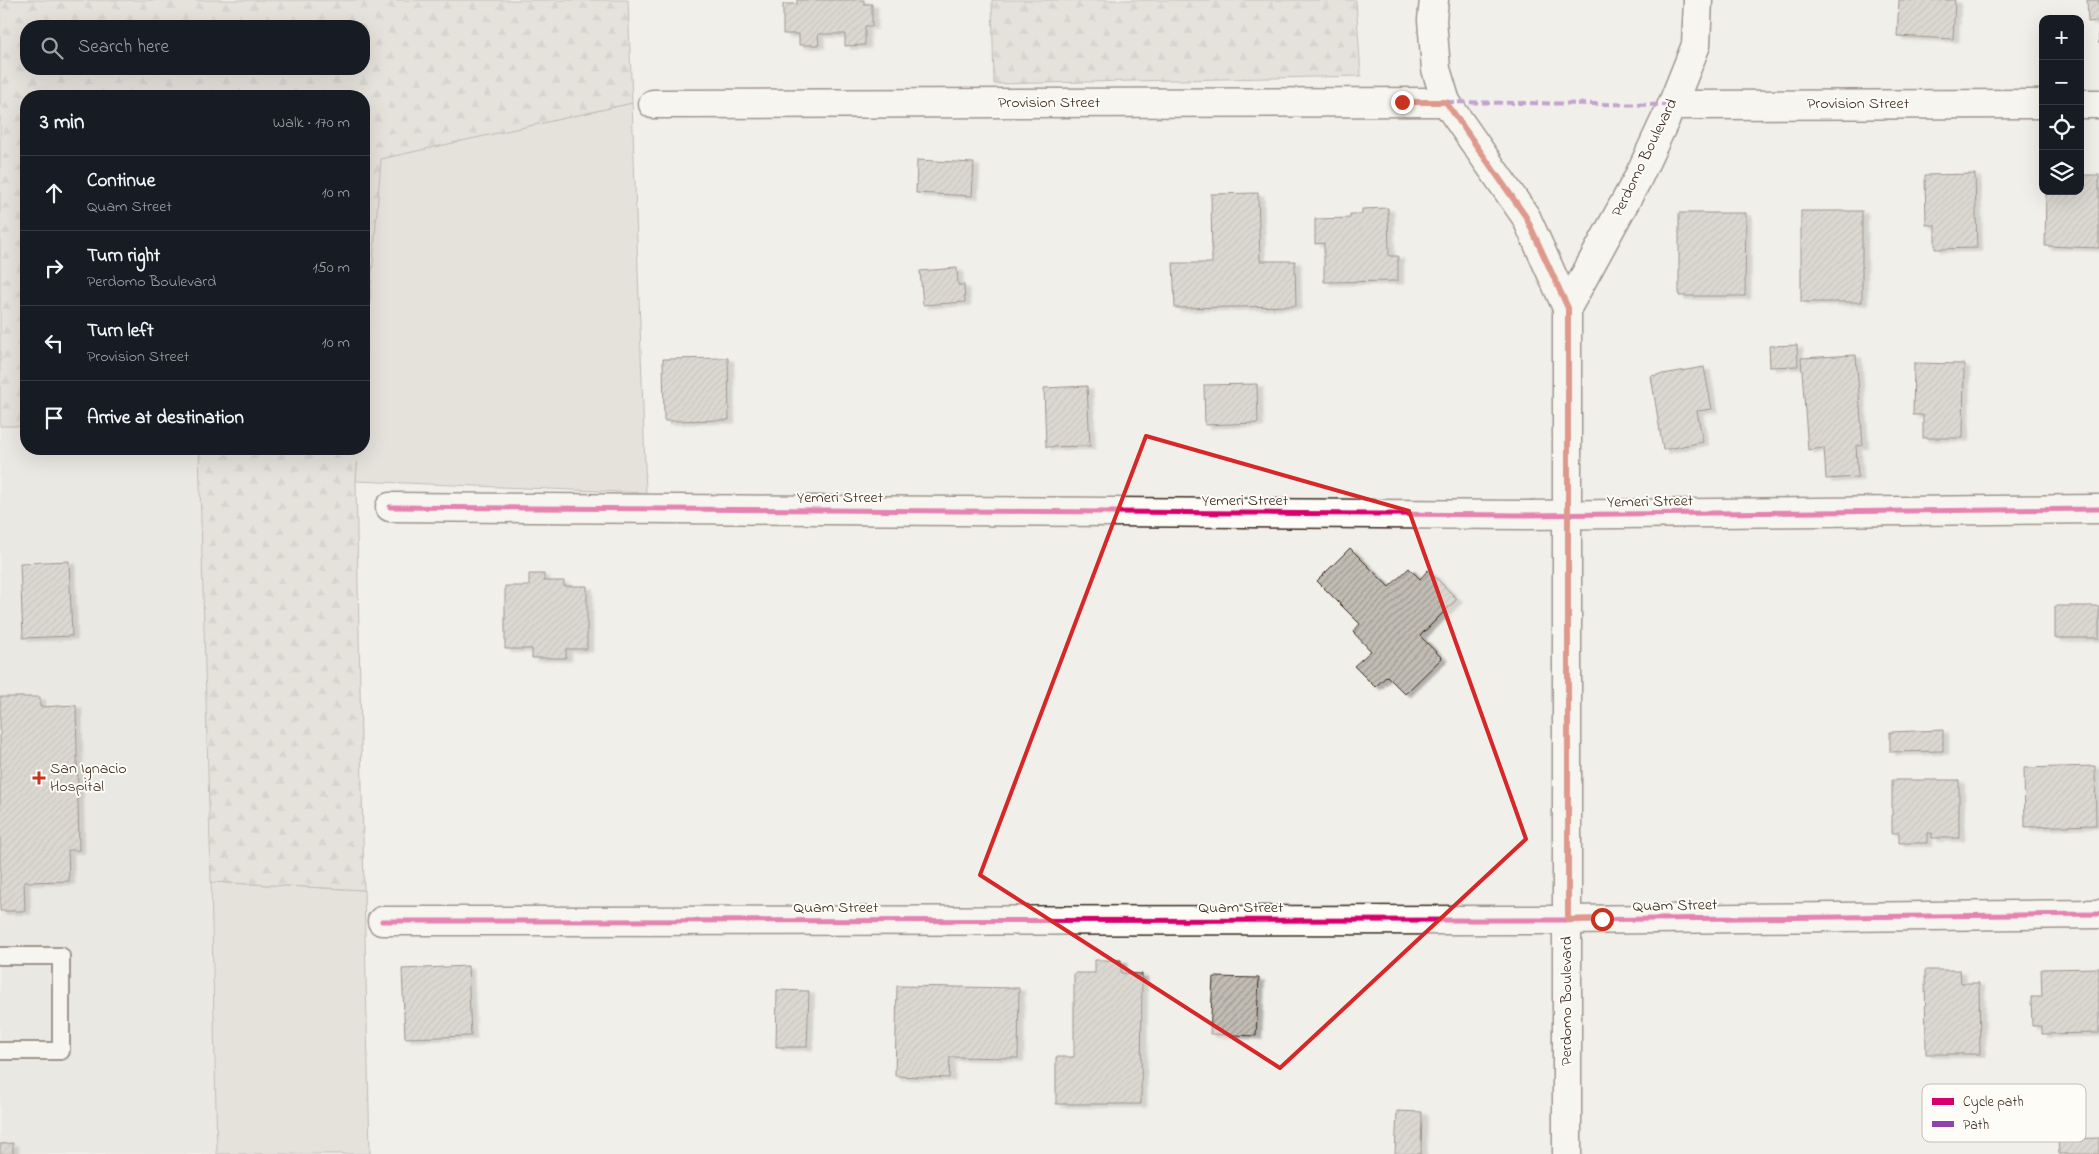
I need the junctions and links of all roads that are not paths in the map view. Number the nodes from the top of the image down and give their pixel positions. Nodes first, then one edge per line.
1 (1434, 0) edge
2 (1698, 0) edge
3 (1446, 102) junction
4 (653, 104) dead end
5 (2039, 104) edge
6 (2084, 104) edge
7 (2099, 104) edge
8 (1672, 105) junction
9 (1568, 308) junction
10 (390, 507) dead end
11 (2099, 509) edge
12 (1567, 515) junction
13 (2099, 914) edge
14 (1568, 920) junction
15 (382, 921) dead end
16 (0, 956) edge
17 (0, 1051) edge
18 (1567, 1154) edge

1 - 3 street, Perdomo Boulevard
2 - 8 street, Perdomo Boulevard
3 - 4 street, Provision Street
3 - 9 street, Perdomo Boulevard
5 - 8 street, Provision Street
6 - 7 street
8 - 9 street, Perdomo Boulevard
9 - 12 street, Perdomo Boulevard
10 - 12 street, Yemeri Street
11 - 12 street, Yemeri Street
12 - 14 street, Perdomo Boulevard
13 - 14 street, Quam Street
14 - 15 street, Quam Street
14 - 18 street, Perdomo Boulevard
16 - 17 lane

